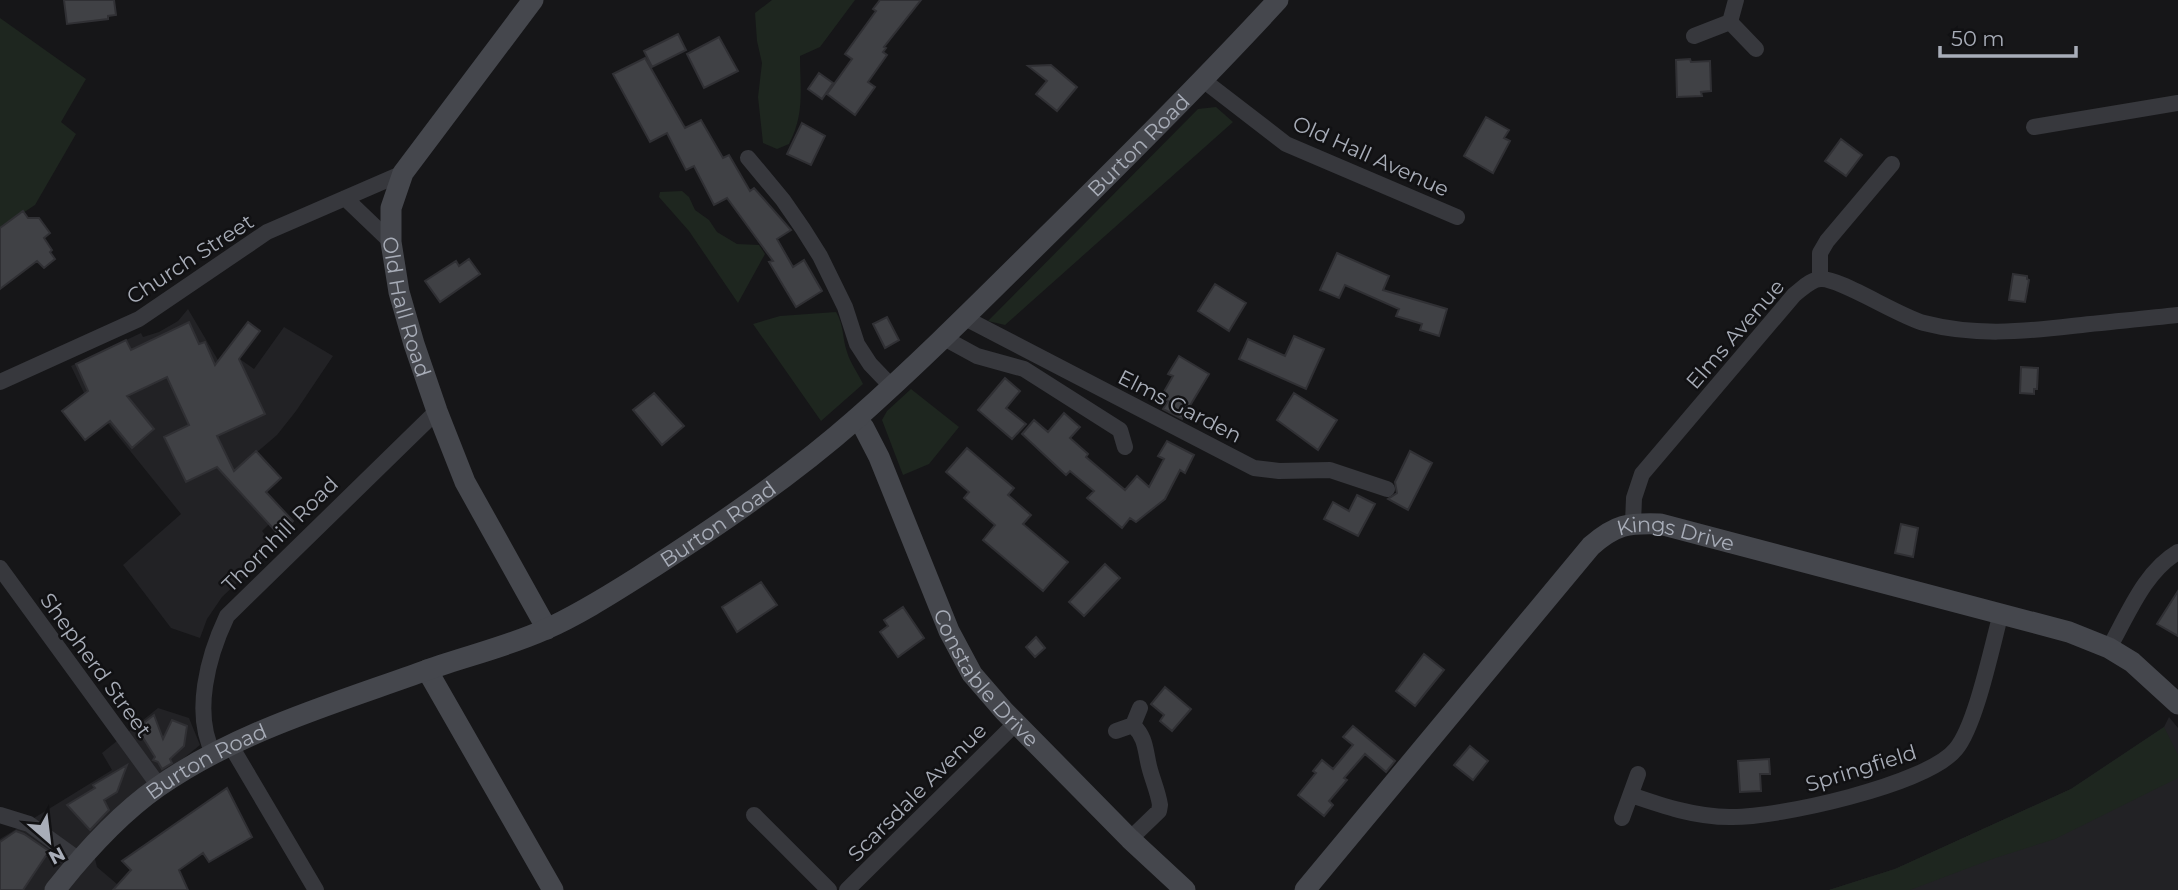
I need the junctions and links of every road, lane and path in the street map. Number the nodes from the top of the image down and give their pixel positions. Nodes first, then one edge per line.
1 (533, 0) edge
2 (1278, 0) edge
3 (1736, 0) edge
4 (1731, 22) junction
5 (1693, 36) dead end
6 (1756, 49) dead end
7 (1203, 80) junction
8 (2178, 103) edge
9 (2034, 127) dead end
10 (747, 158) dead end
11 (1892, 164) dead end
12 (403, 173) junction
13 (345, 198) junction
14 (1457, 217) dead end
15 (391, 242) junction
16 (1820, 279) junction
17 (2178, 315) edge
18 (965, 318) junction
19 (944, 338) junction
20 (0, 382) edge
21 (891, 387) junction
22 (437, 411) junction
23 (856, 419) junction
24 (1125, 447) dead end
25 (1387, 489) dead end
26 (1633, 523) junction
27 (2178, 552) edge
28 (0, 568) edge
29 (2001, 613) junction
30 (547, 629) junction
31 (2109, 648) junction
32 (426, 670) junction
33 (2178, 704) edge
34 (1140, 708) dead end
35 (1016, 723) junction
36 (1133, 725) junction
37 (1116, 731) dead end
38 (223, 751) junction
39 (1637, 774) dead end
40 (159, 786) junction
41 (1631, 795) junction
42 (0, 815) edge
43 (754, 815) dead end
44 (1622, 818) dead end
45 (1130, 839) junction
46 (79, 860) junction
47 (55, 890) edge
48 (316, 890) edge
49 (552, 890) edge
50 (830, 890) edge
51 (847, 890) edge
52 (1185, 890) edge
53 (1305, 890) edge

1 - 12 street, Old Hall Road
2 - 7 street, Burton Road
3 - 4 street
4 - 5 street
4 - 6 street
7 - 14 street, Old Hall Avenue
7 - 18 street, Burton Road
8 - 9 street
10 - 21 street
11 - 16 street
12 - 13 street, Church Street
12 - 15 street, Old Hall Road
13 - 15 street
13 - 20 street, Church Street
15 - 22 street, Old Hall Road
16 - 17 street
16 - 26 street, Elms Avenue
18 - 19 street, Burton Road
18 - 25 street, Elms Garden
19 - 21 street, Burton Road
19 - 24 street
21 - 23 street, Burton Road
22 - 30 street, Old Hall Road
22 - 38 street, Thornhill Road
23 - 30 street, Burton Road
23 - 35 street, Constable Drive
26 - 29 street, Kings Drive
26 - 53 street, Kings Drive
27 - 31 street
28 - 40 street, Shepherd Street
29 - 31 street, Kings Drive
29 - 41 street, Springfield
30 - 32 street, Burton Road
31 - 33 street, Kings Drive
32 - 38 street, Burton Road
32 - 49 street
34 - 36 street
35 - 45 street, Constable Drive
35 - 51 street, Scarsdale Avenue
36 - 37 street
36 - 45 street
38 - 40 street, Burton Road
38 - 48 street, Thornhill Road
39 - 41 street
40 - 46 street, Burton Road
41 - 44 street
42 - 46 street
43 - 50 street
45 - 52 street, Constable Drive
46 - 47 street, Burton Road

